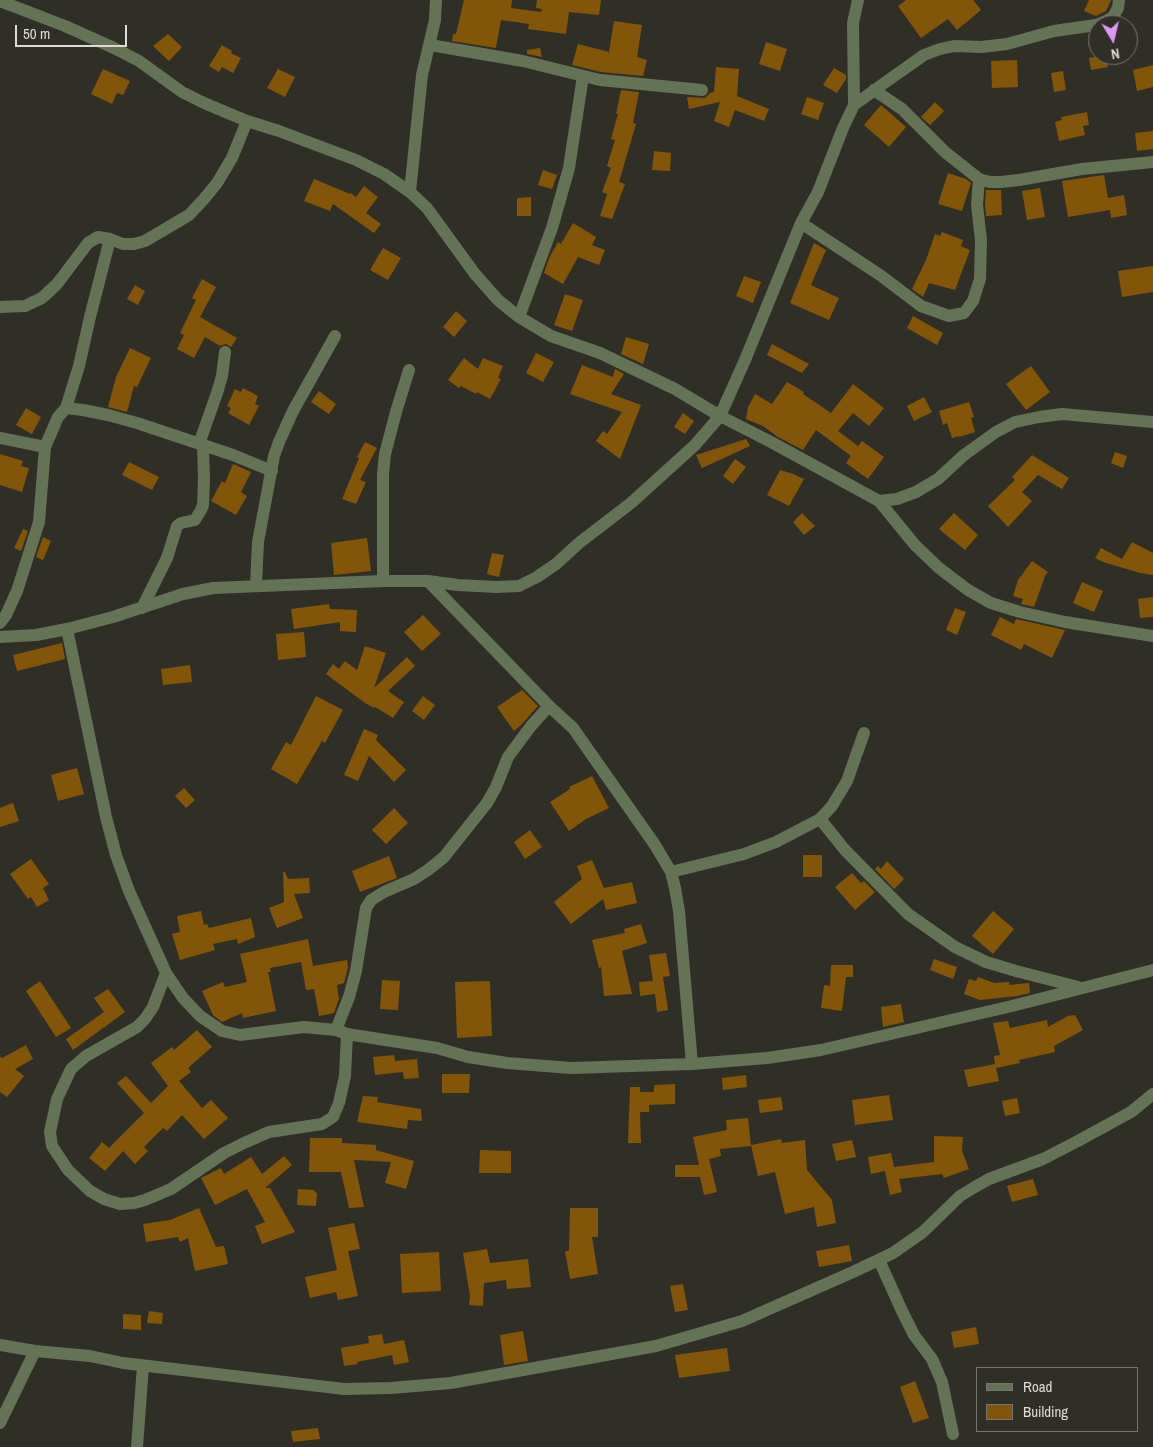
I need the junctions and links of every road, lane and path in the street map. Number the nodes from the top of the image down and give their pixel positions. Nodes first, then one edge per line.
1 (436, 0) edge
2 (858, 0) edge
3 (1119, 0) edge
4 (0, 1) edge
5 (430, 45) junction
6 (583, 76) junction
7 (702, 90) dead end
8 (874, 90) junction
9 (854, 105) junction
10 (246, 121) junction
11 (1153, 162) edge
12 (979, 179) junction
13 (410, 192) junction
14 (801, 223) junction
15 (110, 239) junction
16 (0, 308) edge
17 (519, 317) junction
18 (335, 336) dead end
19 (225, 352) dead end
20 (409, 370) dead end
21 (66, 408) junction
22 (720, 416) junction
23 (1153, 422) edge
24 (0, 438) edge
25 (201, 445) junction
26 (45, 447) junction
27 (272, 471) junction
28 (879, 502) junction
29 (383, 581) junction
30 (428, 581) junction
31 (256, 585) junction
32 (142, 608) junction
33 (0, 623) edge
34 (67, 629) junction
35 (1153, 636) edge
36 (0, 637) edge
37 (549, 706) junction
38 (864, 733) dead end
39 (820, 819) junction
40 (671, 872) junction
41 (1153, 970) edge
42 (166, 973) junction
43 (1082, 988) junction
44 (342, 1032) junction
45 (692, 1064) junction
46 (1153, 1094) edge
47 (879, 1260) junction
48 (0, 1345) edge
49 (35, 1351) junction
50 (143, 1366) junction
51 (0, 1423) edge
52 (953, 1434) dead end
53 (137, 1447) edge

1 - 5 street
2 - 9 street
3 - 8 street
4 - 10 street
5 - 6 street
5 - 13 street
6 - 7 street
6 - 17 street
8 - 9 street
8 - 12 street
9 - 14 street
10 - 13 street
10 - 15 street
11 - 12 street
12 - 14 street
13 - 17 street
14 - 22 street
15 - 16 street
15 - 21 street
17 - 22 street
18 - 27 street
19 - 25 street
20 - 29 street
21 - 25 street
21 - 26 street
22 - 28 street
22 - 30 street
23 - 28 street
24 - 26 street
25 - 27 street
25 - 32 street
26 - 33 street
27 - 31 street
28 - 35 street
29 - 30 street
29 - 31 street
30 - 37 street
31 - 32 street
32 - 34 street
34 - 36 street
34 - 42 street
37 - 40 street
37 - 44 street
38 - 39 street
39 - 40 street
39 - 43 street
40 - 45 street
41 - 43 street
42 - 44 street
42 - 44 street
43 - 45 street
44 - 45 street
46 - 47 street
47 - 50 street
47 - 52 street
48 - 49 street
49 - 50 street
49 - 51 street
50 - 53 street

